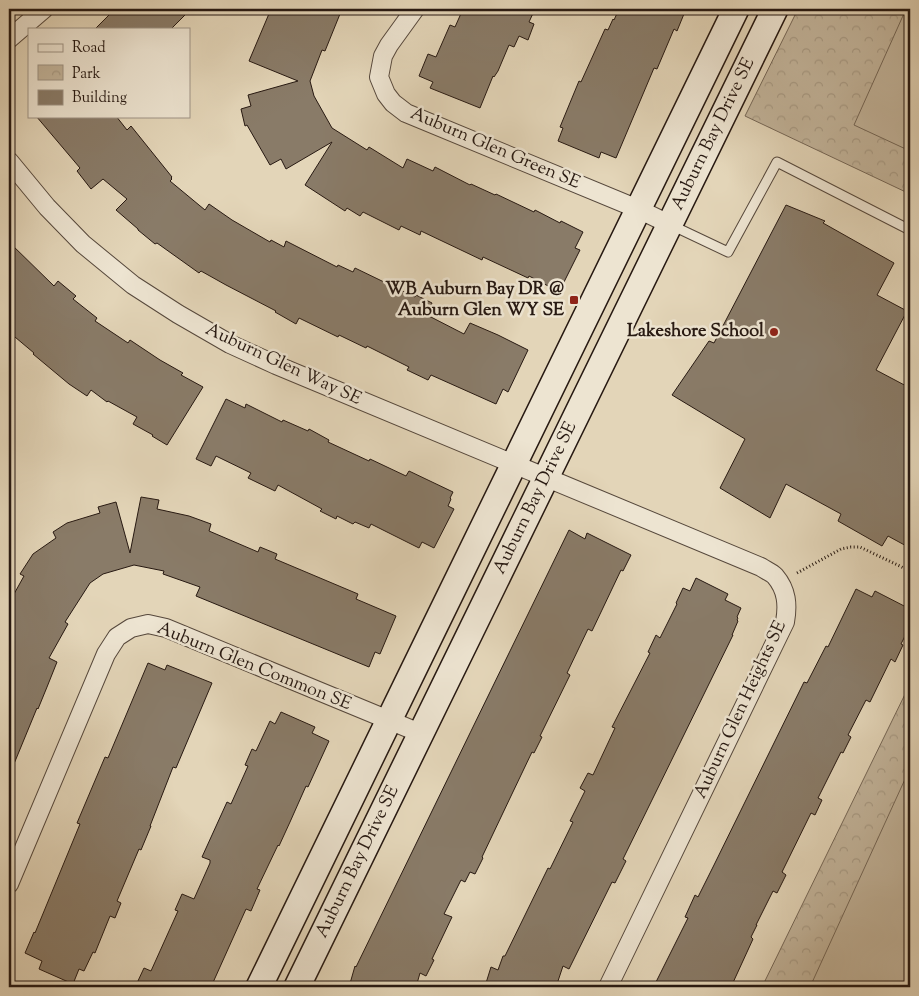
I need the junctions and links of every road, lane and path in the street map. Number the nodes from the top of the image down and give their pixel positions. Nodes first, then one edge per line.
1 (44, 9) edge
2 (415, 9) edge
3 (736, 9) edge
4 (775, 9) edge
5 (9, 39) edge
6 (9, 161) edge
7 (638, 209) junction
8 (669, 224) junction
9 (910, 230) edge
10 (514, 464) junction
11 (546, 478) junction
12 (910, 571) edge
13 (779, 583) junction
14 (388, 721) junction
15 (420, 734) junction
16 (9, 884) edge
17 (260, 987) edge
18 (297, 987) edge
19 (608, 987) edge

1 - 5 street
2 - 7 street, Auburn Glen Green SE
3 - 7 street, Auburn Bay Drive SE
4 - 8 street, Auburn Bay Drive SE
6 - 10 street, Auburn Glen Way SE
7 - 8 street, Auburn Glen Green SE
7 - 10 street, Auburn Bay Drive SE
8 - 9 lane
8 - 11 street, Auburn Bay Drive SE
10 - 11 street, Auburn Glen Way SE
10 - 14 street, Auburn Bay Drive SE
11 - 13 street, Auburn Glen Heights SE
11 - 15 street, Auburn Bay Drive SE
12 - 13 path
13 - 19 street, Auburn Glen Heights SE
14 - 15 street, Auburn Glen Common SE
14 - 16 street, Auburn Glen Common SE
14 - 17 street, Auburn Bay Drive SE
15 - 18 street, Auburn Bay Drive SE

